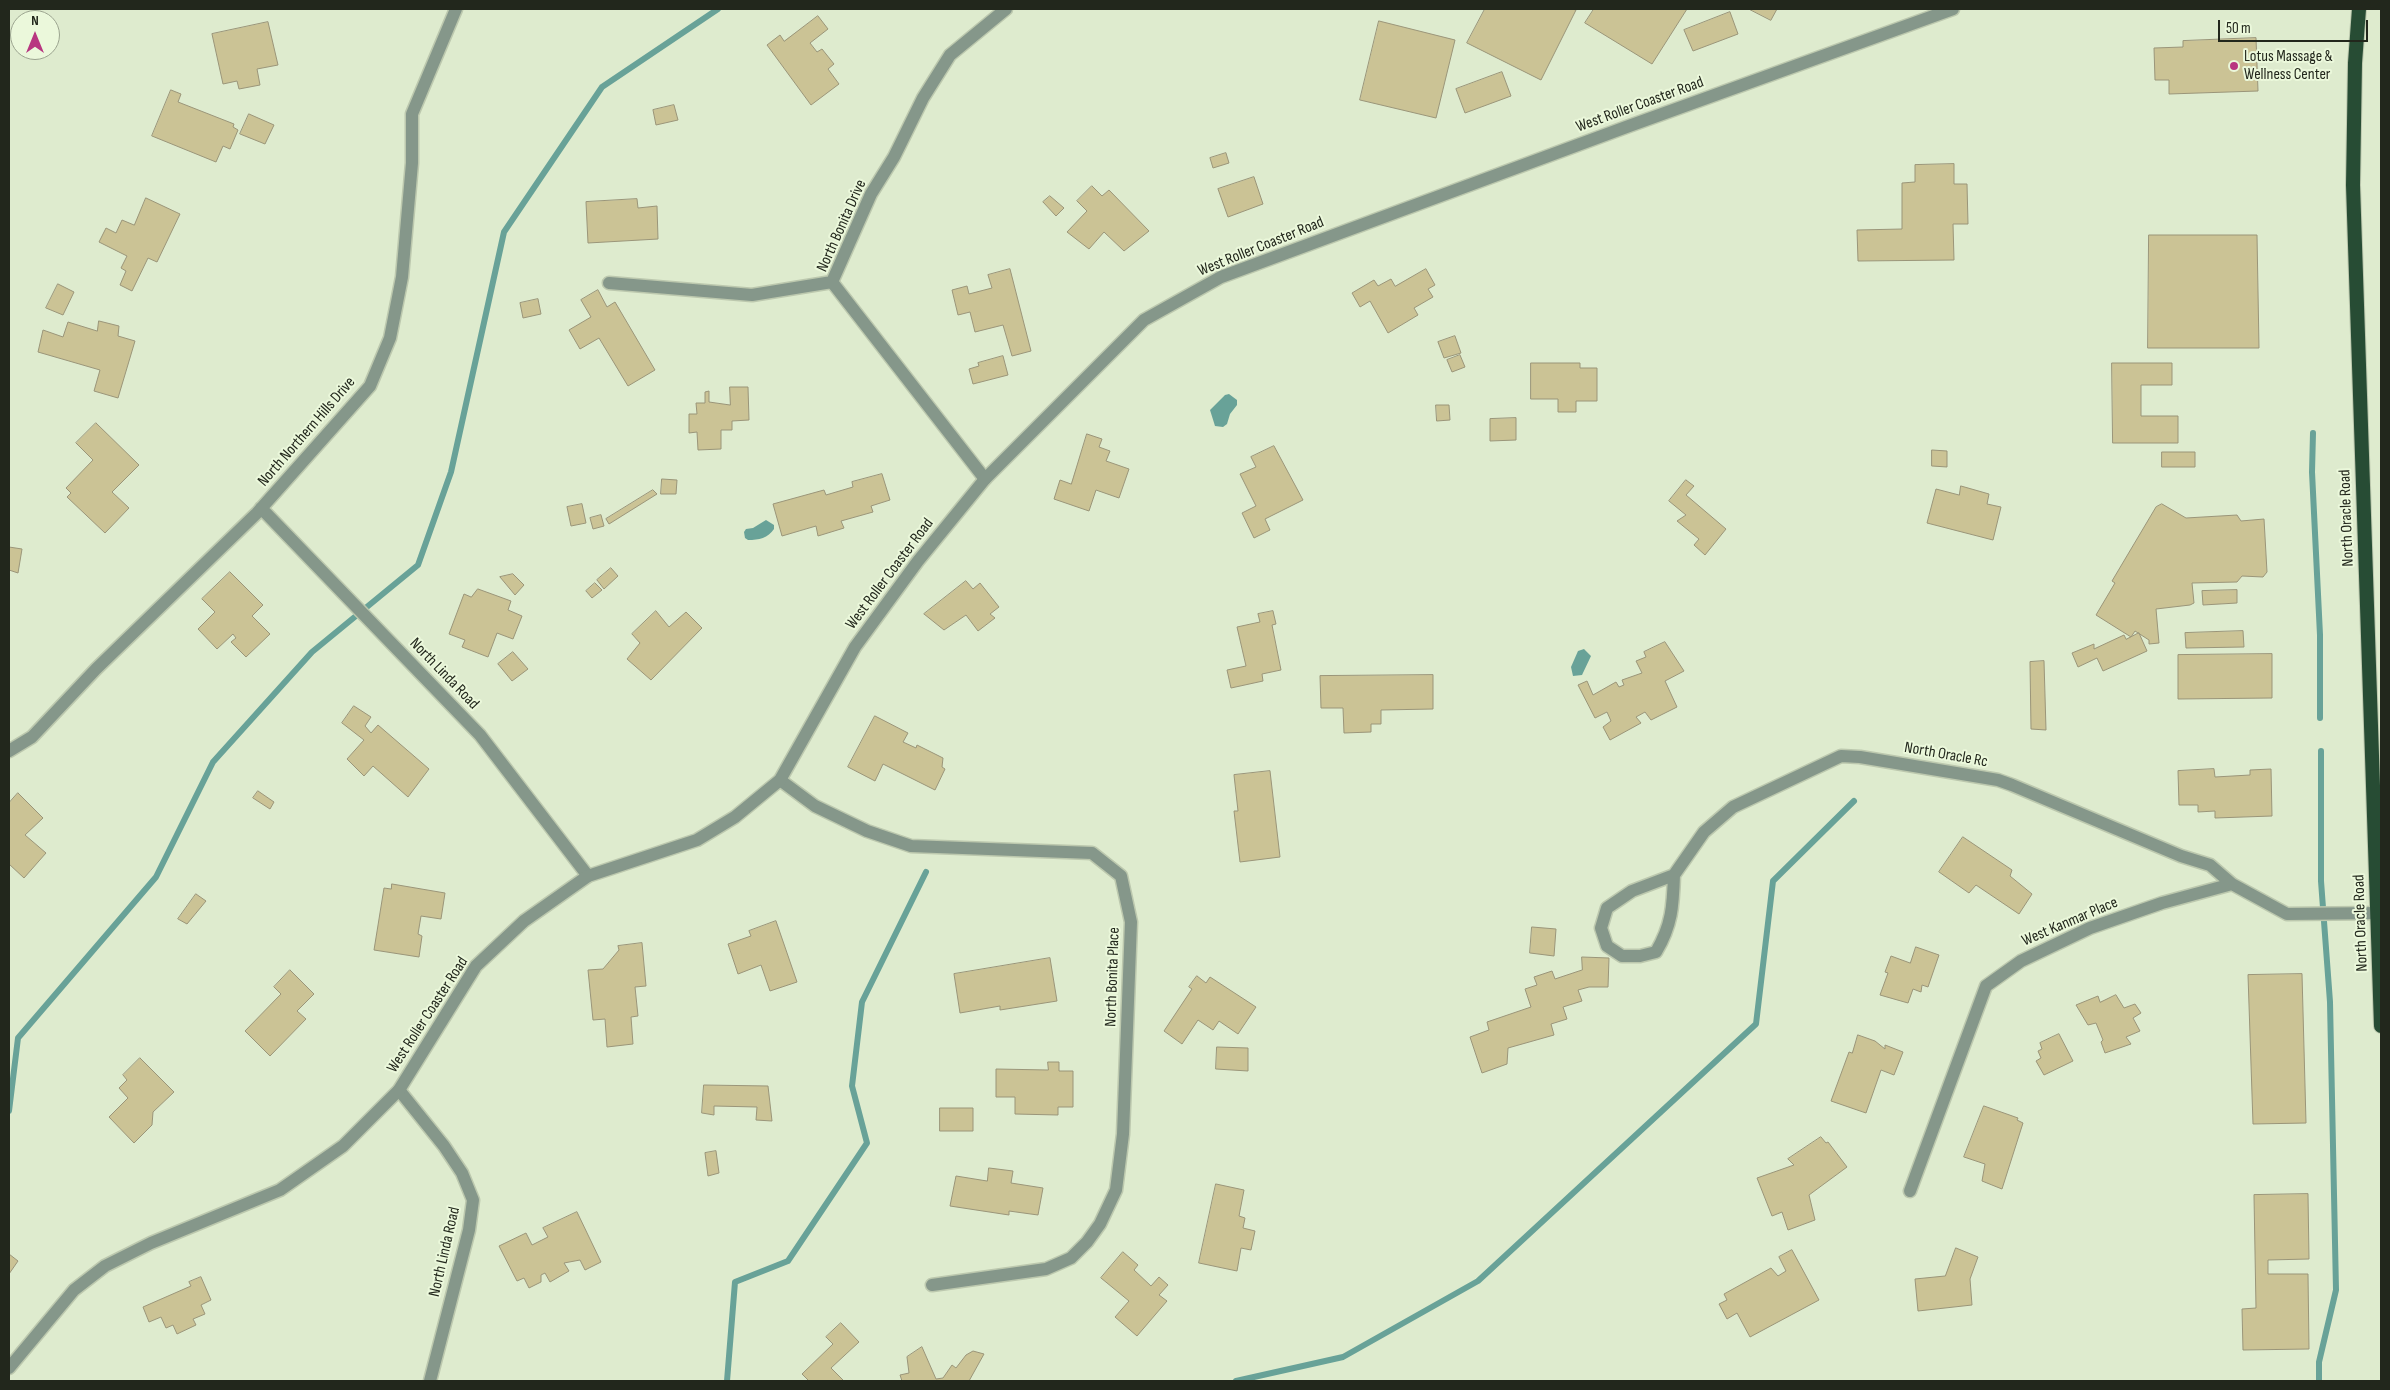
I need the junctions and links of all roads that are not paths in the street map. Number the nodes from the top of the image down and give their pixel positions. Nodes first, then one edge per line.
1 (456, 9) edge
2 (1006, 9) edge
3 (1953, 9) edge
4 (2359, 9) edge
5 (832, 282) junction
6 (609, 283) dead end
7 (984, 479) junction
8 (261, 508) junction
9 (9, 751) edge
10 (780, 780) junction
11 (1674, 875) junction
12 (588, 876) junction
13 (2232, 884) junction
14 (2380, 913) edge
15 (2381, 1026) edge
16 (399, 1090) junction
17 (1910, 1191) dead end
18 (932, 1284) dead end
19 (9, 1368) edge
20 (430, 1381) edge

1 - 8 street, North Northern Hills Drive
2 - 5 street, North Bonita Drive
3 - 7 street, West Roller Coaster Road
4 - 14 highway, North Oracle Road
5 - 6 street
5 - 7 street, North Bonita Drive
7 - 10 street, West Roller Coaster Road
8 - 9 street, North Northern Hills Drive
8 - 12 street, North Linda Road
10 - 12 street, West Roller Coaster Road
10 - 18 street, North Bonita Place
11 - 11 street
11 - 13 street, North Oracle Rc
12 - 16 street, West Roller Coaster Road
13 - 14 street
13 - 17 street, West Kanmar Place
14 - 15 highway, North Oracle Road
16 - 19 street, West Roller Coaster Road
16 - 20 street, North Linda Road

